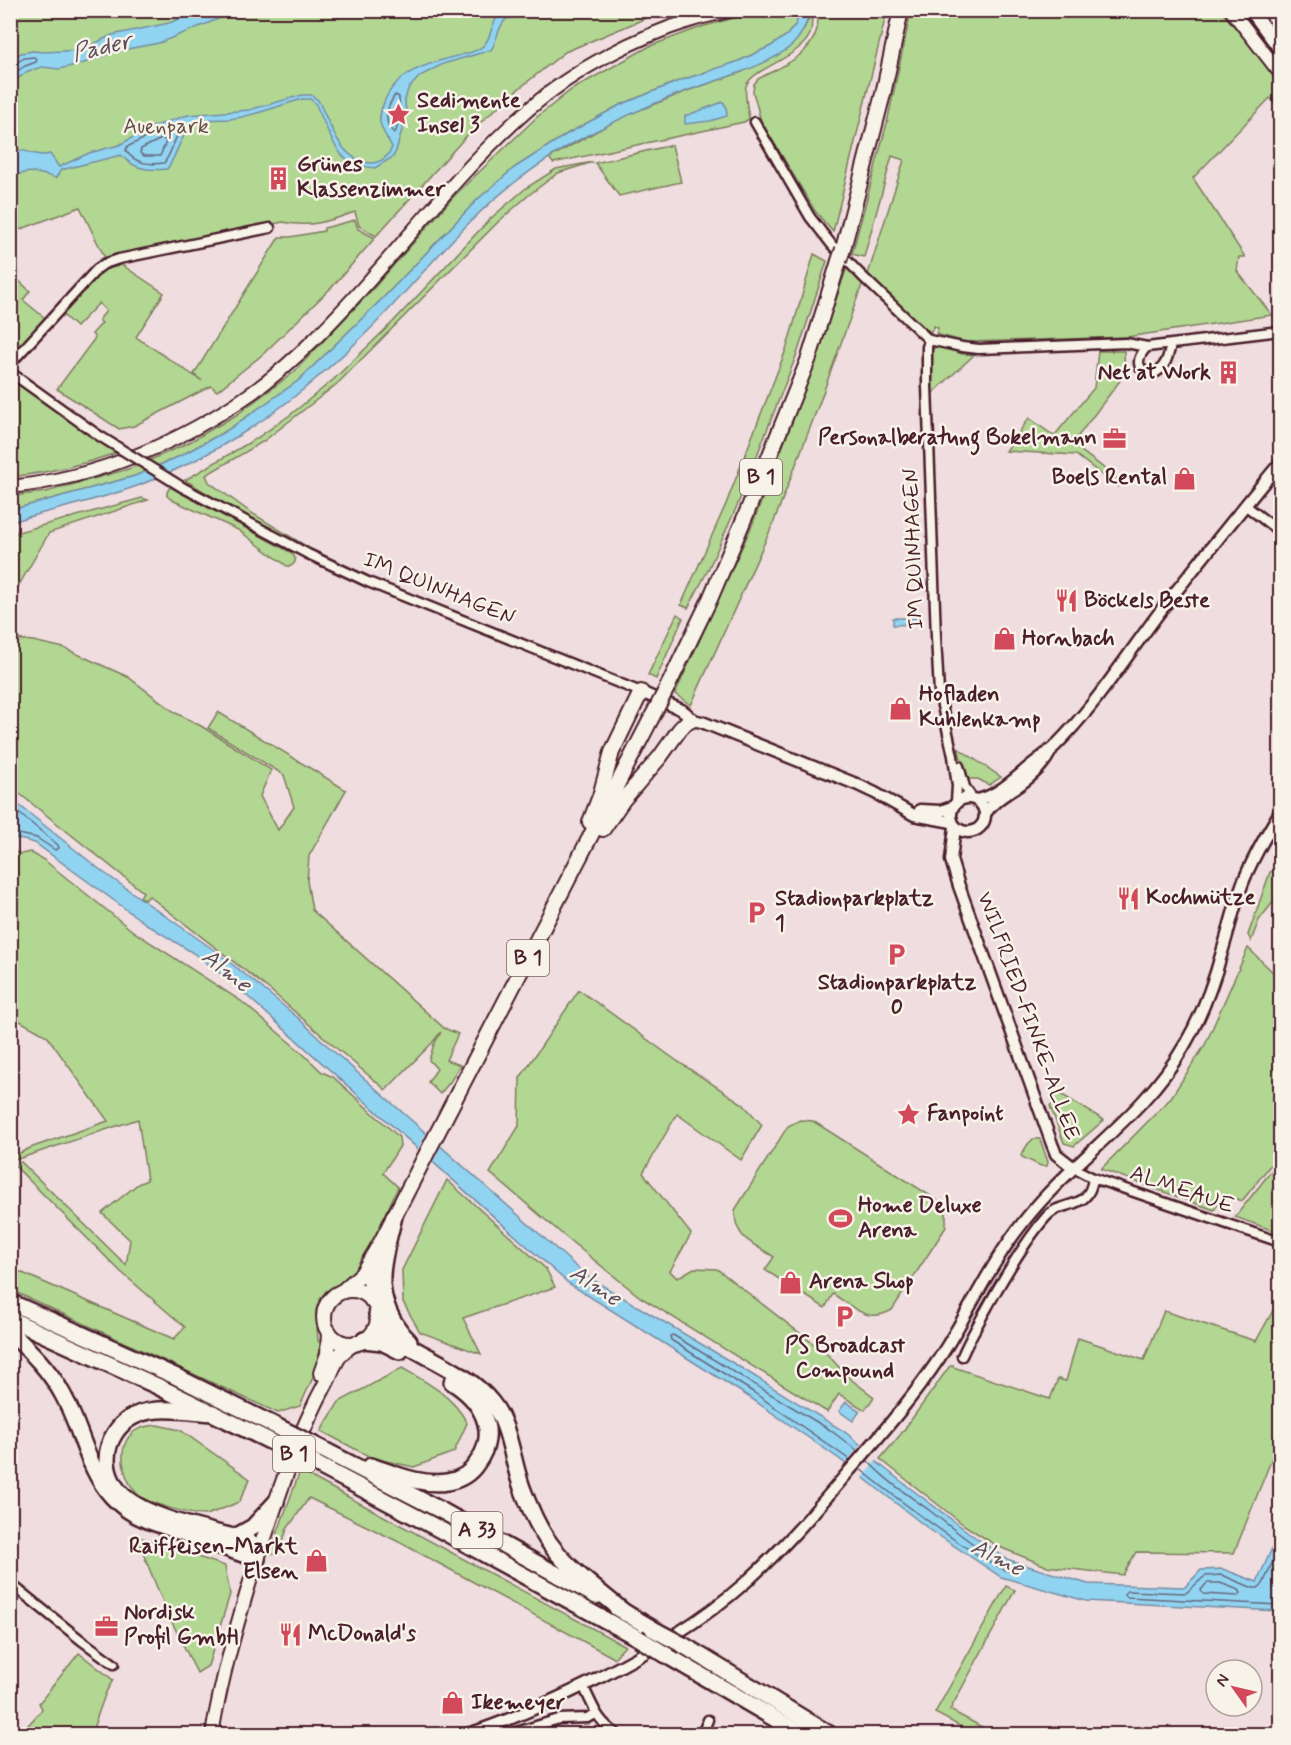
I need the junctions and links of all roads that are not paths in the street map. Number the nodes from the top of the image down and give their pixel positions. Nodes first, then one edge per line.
1 (731, 10) edge
2 (1231, 10) edge
3 (1251, 11) edge
4 (900, 16) edge
5 (1281, 49) edge
6 (1281, 73) edge
7 (755, 122) dead end
8 (270, 228) dead end
9 (1281, 331) edge
10 (929, 340) junction
11 (1171, 345) junction
12 (1147, 347) junction
13 (10, 364) edge
14 (10, 372) edge
15 (1281, 463) edge
16 (10, 486) edge
17 (1245, 505) junction
18 (1281, 532) edge
19 (640, 692) junction
20 (692, 720) junction
21 (1053, 747) junction
22 (953, 756) junction
23 (875, 793) junction
24 (974, 799) junction
25 (954, 805) junction
26 (1281, 812) edge
27 (985, 814) junction
28 (954, 824) junction
29 (968, 832) junction
30 (574, 870) junction
31 (955, 871) junction
32 (1074, 1168) junction
33 (1093, 1178) junction
34 (394, 1216) junction
35 (381, 1242) junction
36 (1281, 1242) edge
37 (343, 1291) junction
38 (10, 1302) edge
39 (375, 1308) junction
40 (10, 1319) edge
41 (10, 1332) edge
42 (329, 1332) junction
43 (359, 1341) junction
44 (419, 1351) junction
45 (962, 1356) dead end
46 (313, 1406) junction
47 (213, 1413) junction
48 (326, 1451) junction
49 (276, 1502) junction
50 (235, 1537) junction
51 (257, 1559) junction
52 (10, 1583) edge
53 (625, 1613) junction
54 (114, 1664) dead end
55 (583, 1686) junction
56 (596, 1714) junction
57 (708, 1720) dead end
58 (212, 1734) edge
59 (468, 1734) edge
60 (510, 1734) edge
61 (617, 1734) edge
62 (702, 1734) edge
63 (801, 1734) edge
64 (829, 1734) edge

1 - 16 main road
2 - 6 main road
3 - 5 main road
4 - 30 main road, B 1, bridge
7 - 10 street
8 - 13 street
9 - 11 street
10 - 12 street
10 - 22 street, IM QUINHAGEN
11 - 12 street
11 - 12 street
14 - 19 street, IM QUINHAGEN, bridge
15 - 17 street
17 - 18 street
17 - 21 street
19 - 20 street, IM QUINHAGEN
19 - 30 main road, B 1
20 - 23 street, IM QUINHAGEN
20 - 30 main road
21 - 24 street
21 - 27 street
22 - 24 street, IM QUINHAGEN
22 - 25 street, IM QUINHAGEN
23 - 25 street, IM QUINHAGEN
23 - 28 street, IM QUINHAGEN
24 - 25 street
24 - 27 street
25 - 28 street
26 - 32 street
27 - 29 street
28 - 29 street
28 - 31 street, WILFRIED-FINKE-ALLEE
29 - 31 street, WILFRIED-FINKE-ALLEE
30 - 34 main road, B 1
31 - 32 street, WILFRIED-FINKE-ALLEE
32 - 33 street, ALMEAUE
32 - 55 street
33 - 36 street, ALMEAUE
33 - 45 street
34 - 35 main road, B 1
34 - 44 highway
35 - 37 main road, B 1
35 - 39 main road, B 1
37 - 39 main road
37 - 42 main road, B 1
38 - 48 highway, A 33, bridge
39 - 43 main road, B 1
39 - 44 highway
40 - 47 highway, A 33
41 - 51 highway
42 - 43 main road
42 - 46 main road, B 1
43 - 46 main road, B 1
43 - 48 highway
44 - 53 highway
46 - 49 main road, B 1
47 - 50 highway
47 - 63 highway, A 33, bridge
48 - 53 highway, A 33
49 - 50 highway
49 - 51 main road, B 1
50 - 51 highway
51 - 58 main road
52 - 54 street
53 - 64 highway, A 33, bridge
55 - 56 street
55 - 59 street
56 - 60 street
56 - 61 street
57 - 62 street

